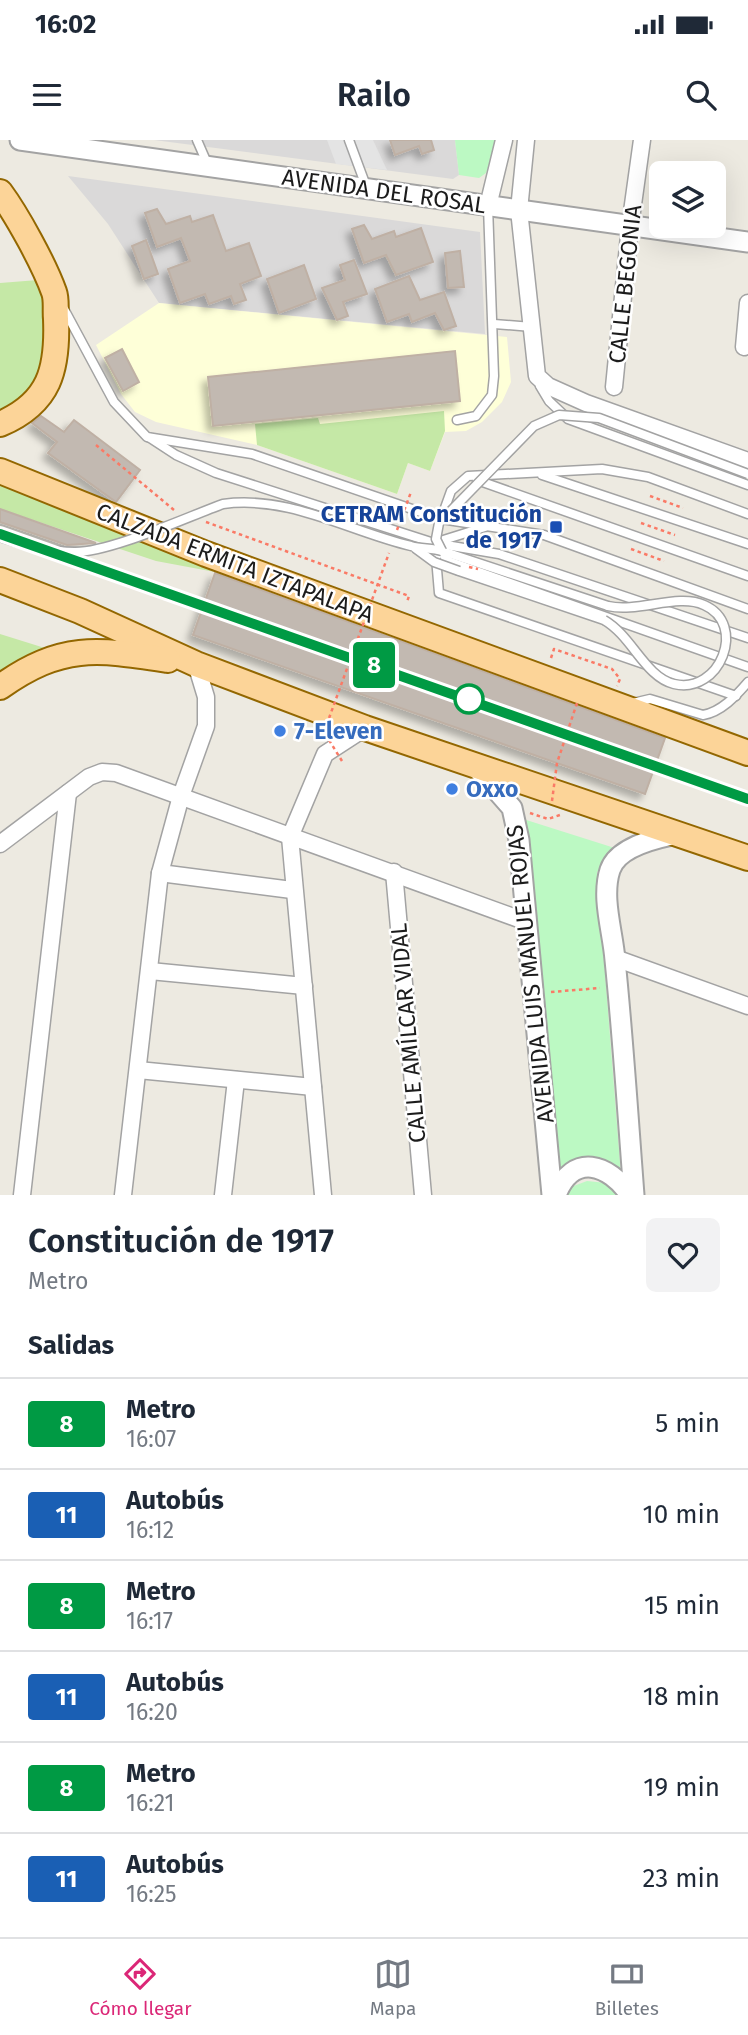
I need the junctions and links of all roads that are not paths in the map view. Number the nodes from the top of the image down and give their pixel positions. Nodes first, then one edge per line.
1 (20, 140) edge
2 (197, 140) edge
3 (349, 140) edge
4 (504, 140) edge
5 (526, 140) edge
6 (642, 140) edge
7 (208, 167) junction
8 (367, 190) junction
9 (0, 192) edge
10 (488, 205) junction
11 (519, 210) junction
12 (630, 226) junction
13 (748, 242) edge
14 (55, 294) junction
15 (748, 303) edge
16 (494, 324) junction
17 (532, 327) junction
18 (744, 347) dead end
19 (537, 376) junction
20 (614, 387) dead end
21 (457, 420) dead end
22 (0, 424) edge
23 (147, 437) junction
24 (748, 461) edge
25 (0, 471) edge
26 (536, 473) junction
27 (748, 474) edge
28 (468, 477) junction
29 (748, 485) edge
30 (748, 514) edge
31 (441, 519) junction
32 (487, 526) junction
33 (0, 537) edge
34 (434, 543) junction
35 (748, 544) edge
36 (412, 547) junction
37 (442, 551) junction
38 (748, 576) edge
39 (0, 580) edge
40 (748, 609) edge
41 (748, 638) edge
42 (196, 664) junction
43 (748, 667) edge
44 (748, 682) edge
45 (0, 687) edge
46 (736, 696) junction
47 (623, 706) junction
48 (365, 728) junction
49 (748, 753) edge
50 (476, 767) junction
51 (68, 793) junction
52 (181, 796) junction
53 (673, 835) junction
54 (290, 837) junction
55 (0, 844) edge
56 (748, 858) edge
57 (394, 872) junction
58 (160, 873) junction
59 (292, 890) junction
60 (527, 922) junction
61 (615, 958) junction
62 (150, 971) junction
63 (304, 986) junction
64 (748, 1009) edge
65 (138, 1070) junction
66 (236, 1080) junction
67 (313, 1087) junction
68 (22, 1195) edge
69 (123, 1195) edge
70 (223, 1195) edge
71 (323, 1195) edge
72 (422, 1195) edge
73 (554, 1195) edge
74 (632, 1195) edge

1 - 7 street, AVENIDA DEL ROSAL
2 - 7 lane
3 - 8 lane
4 - 10 street
5 - 11 street
6 - 12 street, CALLE BEGONIA
7 - 8 street, AVENIDA DEL ROSAL
8 - 10 street, AVENIDA DEL ROSAL
9 - 14 main road
10 - 11 street, AVENIDA DEL ROSAL
10 - 16 lane
11 - 12 street, AVENIDA DEL ROSAL
11 - 17 street
12 - 13 street, AVENIDA DEL ROSAL
12 - 20 street, CALLE BEGONIA
14 - 22 main road
14 - 23 lane
15 - 18 street
16 - 17 lane
16 - 21 lane
17 - 19 street
19 - 24 street
19 - 29 lane
23 - 31 lane
23 - 34 lane
25 - 47 main road, CALZADA ERMITA IZTAPALAPA
26 - 28 lane
26 - 30 lane
26 - 35 lane
27 - 37 lane, bridge
28 - 31 lane
28 - 38 lane
31 - 32 lane
32 - 34 lane
32 - 40 lane
33 - 36 lane, bridge
34 - 41 lane
34 - 43 lane
34 - 46 lane
36 - 37 lane, bridge
36 - 37 lane, bridge
39 - 42 main road
42 - 45 main road
42 - 48 main road
42 - 52 street
44 - 46 lane
46 - 47 lane
47 - 49 main road, CALZADA ERMITA IZTAPALAPA
48 - 50 main road
48 - 54 street
50 - 53 main road
50 - 60 street, AVENIDA LUIS MANUEL ROJAS
51 - 52 street
51 - 55 street
51 - 68 street
52 - 54 street
52 - 58 street
53 - 56 main road
53 - 61 street
54 - 57 street
54 - 59 street
57 - 60 street
57 - 72 street, CALLE AMÍLCAR VIDAL
58 - 59 street
58 - 62 street
59 - 63 street
60 - 73 street, AVENIDA LUIS MANUEL ROJAS
61 - 64 street
61 - 74 street
62 - 63 street
62 - 65 street
63 - 67 street
65 - 66 street
65 - 69 street
66 - 67 street
66 - 70 street
67 - 71 street
73 - 74 street

